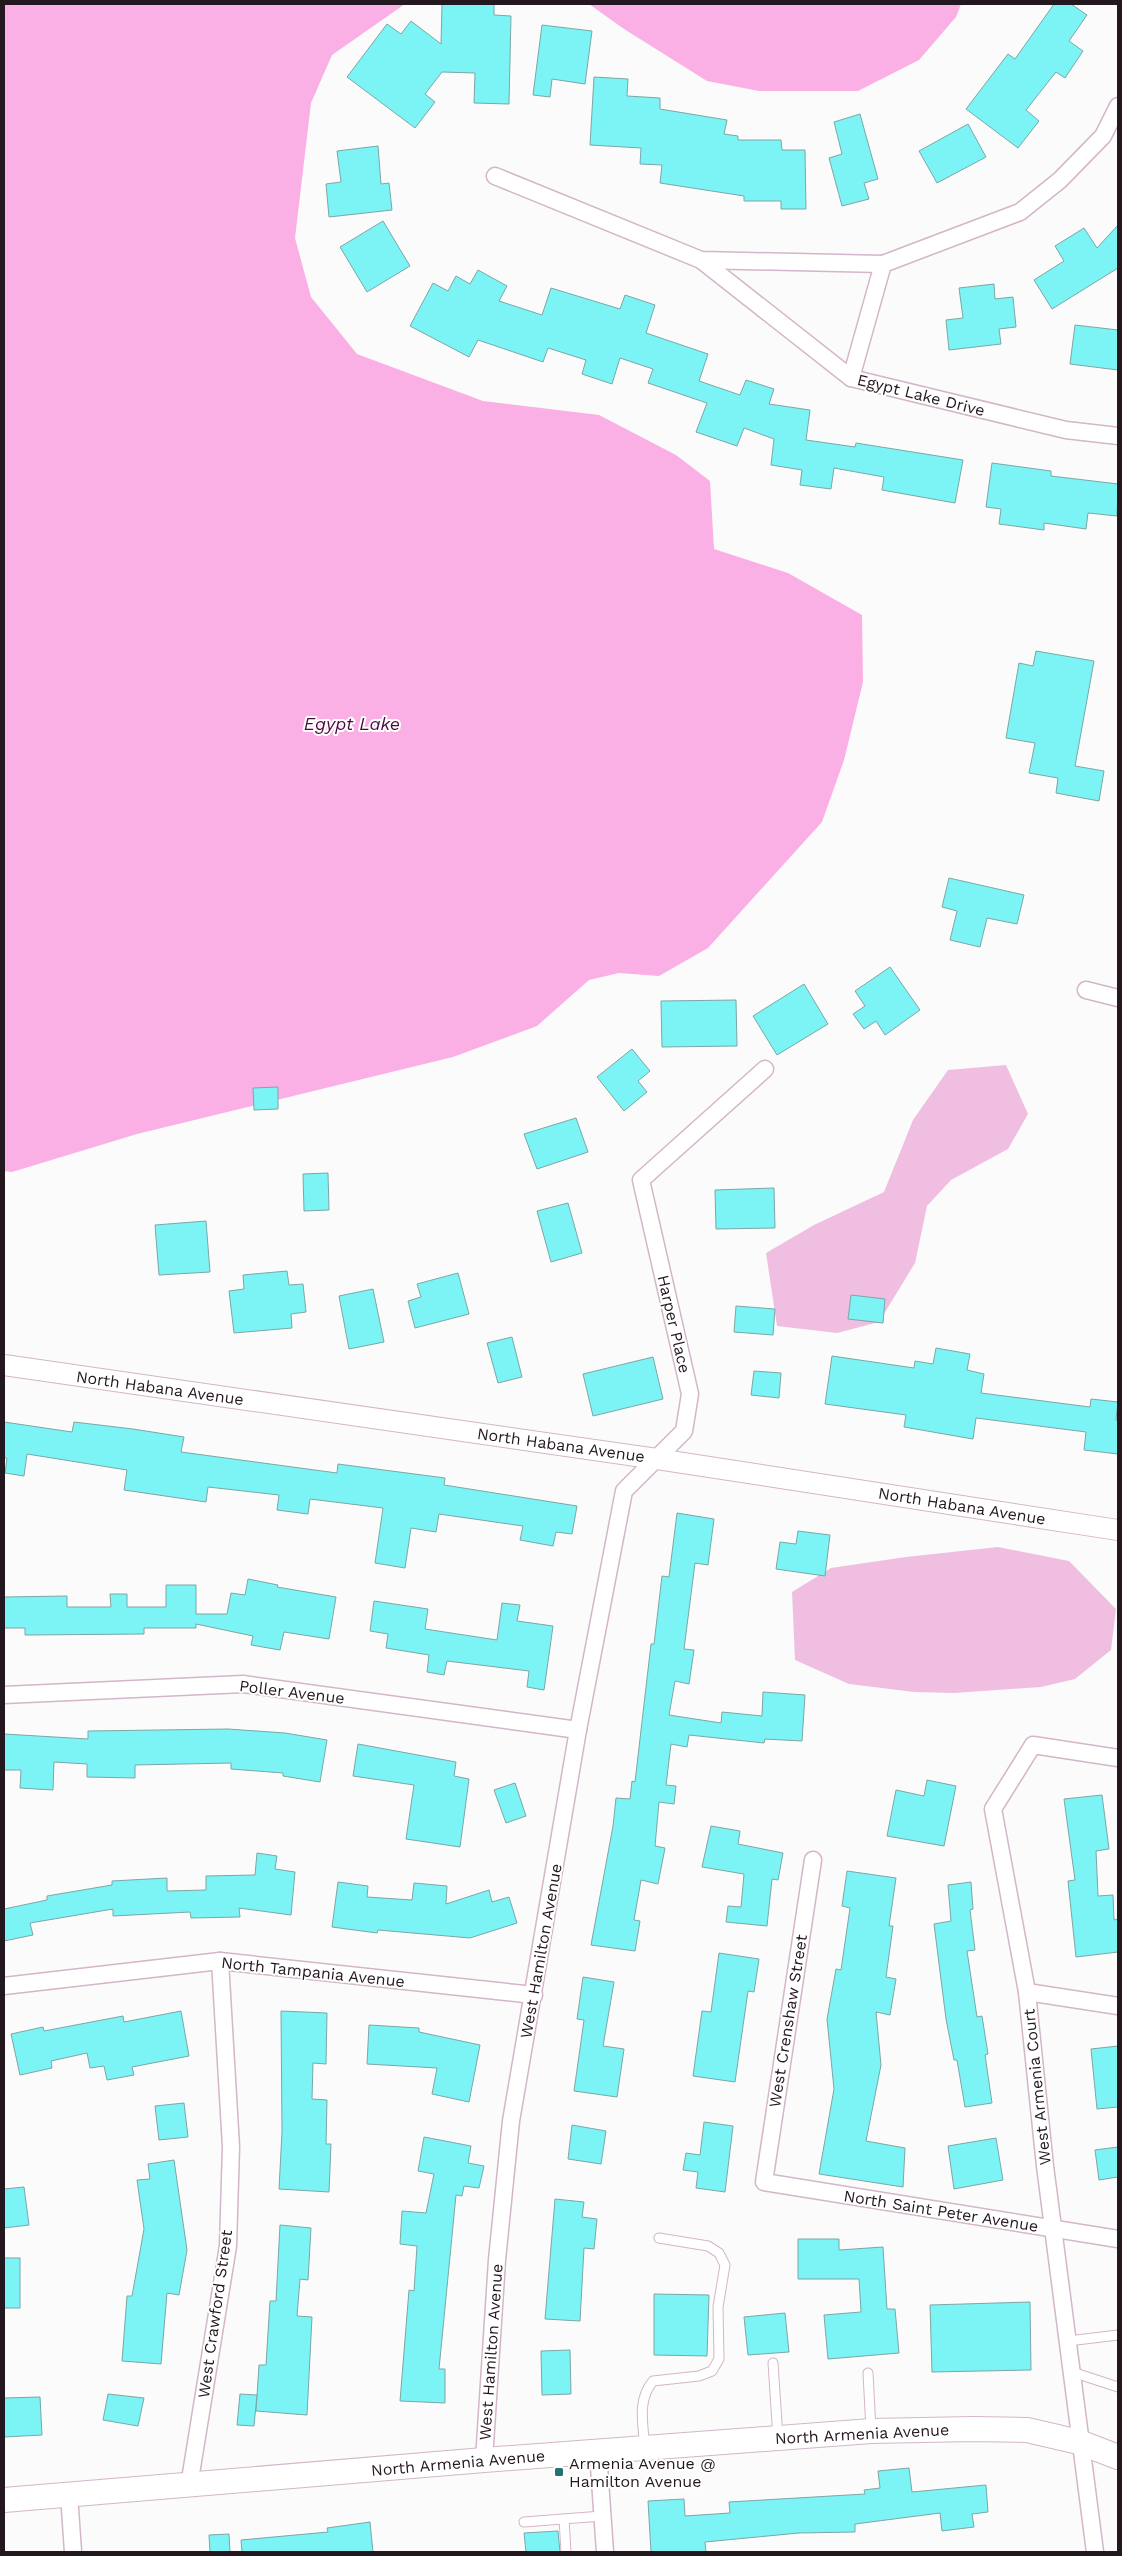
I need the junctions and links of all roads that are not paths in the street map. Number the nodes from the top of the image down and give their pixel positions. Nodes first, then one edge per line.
1 (1118, 106) edge
2 (495, 176) dead end
3 (701, 260) junction
4 (883, 264) junction
5 (851, 378) junction
6 (1118, 436) edge
7 (1086, 990) dead end
8 (1118, 998) edge
9 (765, 1069) dead end
10 (4, 1365) edge
11 (656, 1458) junction
12 (1118, 1530) edge
13 (4, 1695) edge
14 (578, 1730) junction
15 (1118, 1758) edge
16 (813, 1860) dead end
17 (220, 1962) junction
18 (4, 1986) edge
19 (1027, 1992) junction
20 (534, 1995) junction
21 (1118, 2006) edge
22 (764, 2182) joint
23 (1054, 2229) junction
24 (659, 2238) dead end
25 (1118, 2239) edge
26 (1118, 2335) edge
27 (1068, 2341) junction
28 (773, 2363) dead end
29 (868, 2372) dead end
30 (1072, 2372) junction
31 (1118, 2387) edge
32 (871, 2431) junction
33 (778, 2438) junction
34 (1079, 2442) junction
35 (645, 2448) junction
36 (598, 2452) junction
37 (1118, 2457) edge
38 (484, 2460) junction
39 (189, 2486) junction
40 (69, 2494) junction
41 (4, 2500) edge
42 (602, 2516) junction
43 (564, 2519) junction
44 (524, 2522) dead end
45 (73, 2552) edge
46 (566, 2552) edge
47 (605, 2552) edge
48 (1095, 2552) edge

1 - 4 street
2 - 3 street, Egypt Lake Drive
3 - 4 street, Egypt Lake Drive
3 - 5 street, Egypt Lake Drive
4 - 5 street
5 - 6 street, Egypt Lake Drive
7 - 8 street
9 - 11 street, Harper Place
10 - 11 street, North Habana Avenue
11 - 12 street, North Habana Avenue
11 - 14 street, West Hamilton Avenue
13 - 14 street, Poller Avenue
14 - 20 street, West Hamilton Avenue
15 - 19 street, West Armenia Court
16 - 22 street, West Crenshaw Street
17 - 18 street, North Tampania Avenue
17 - 20 street, North Tampania Avenue
17 - 39 street, West Crawford Street
19 - 21 street
19 - 23 street, West Armenia Court
20 - 38 street, West Hamilton Avenue
22 - 23 street, North Saint Peter Avenue
23 - 25 street, North Saint Peter Avenue
23 - 27 street, West Armenia Court
24 - 35 lane
26 - 27 lane
27 - 30 street, West Armenia Court
28 - 33 lane
29 - 32 lane
30 - 31 lane
30 - 34 street, West Armenia Court
32 - 33 main road, North Armenia Avenue
32 - 34 main road, North Armenia Avenue
33 - 35 main road, North Armenia Avenue
34 - 37 main road, North Armenia Avenue
34 - 48 street, West Armenia Court
35 - 36 main road, North Armenia Avenue
36 - 38 main road, North Armenia Avenue
36 - 42 street
38 - 39 main road, North Armenia Avenue
39 - 40 main road, North Armenia Avenue
40 - 41 main road, North Armenia Avenue
40 - 45 street
42 - 43 lane
42 - 47 street
43 - 44 lane
43 - 46 lane

